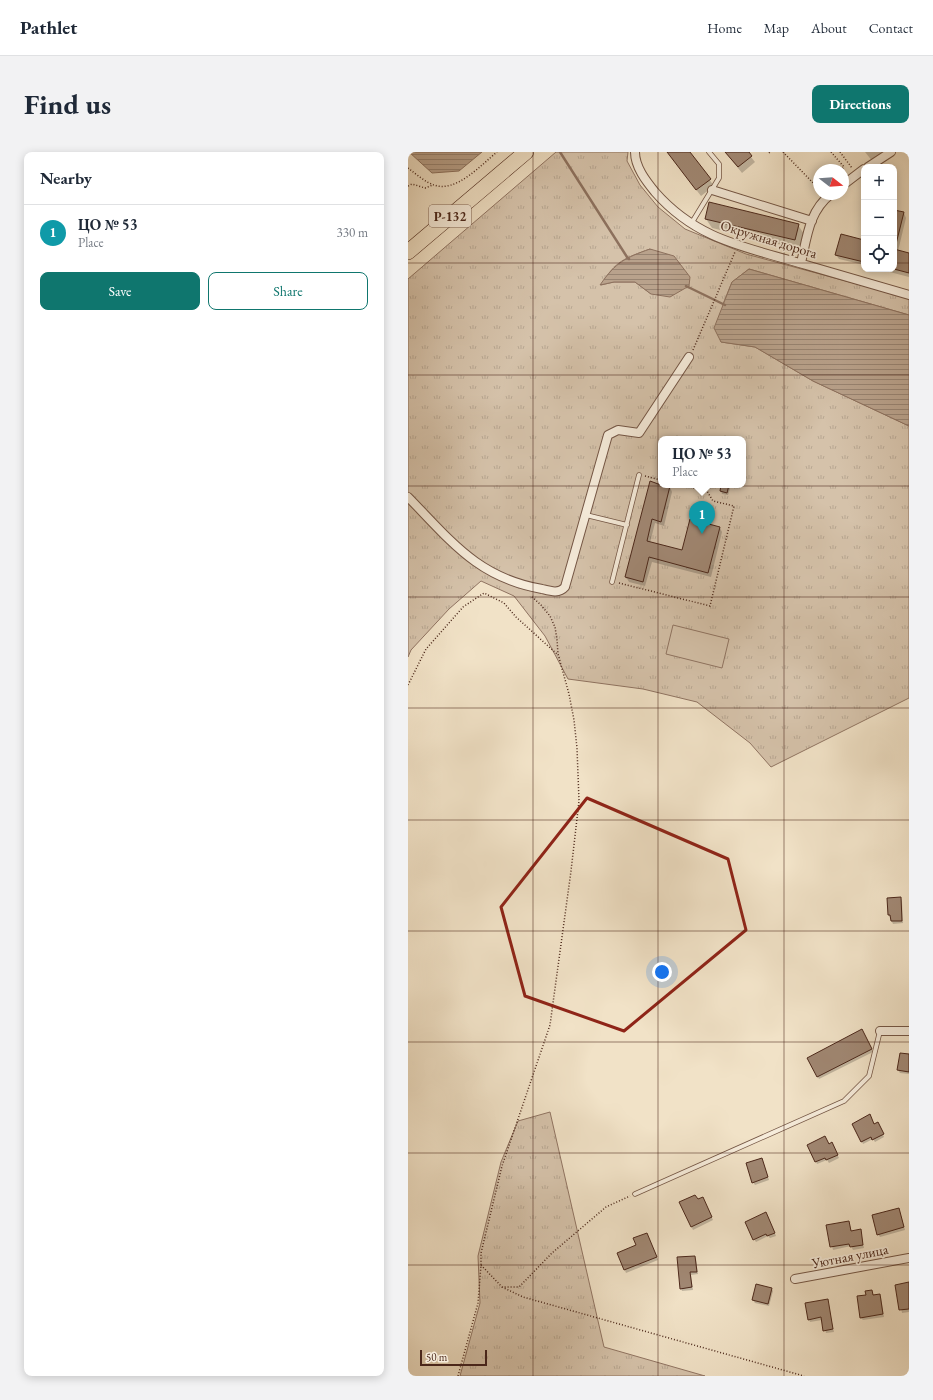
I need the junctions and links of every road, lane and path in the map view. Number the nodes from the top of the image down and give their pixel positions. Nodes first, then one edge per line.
1 (497, 152) edge
2 (526, 152) edge
3 (635, 152) edge
4 (708, 152) edge
5 (783, 152) edge
6 (832, 152) edge
7 (840, 152) edge
8 (891, 152) edge
9 (841, 164) edge
10 (873, 164) edge
11 (408, 168) edge
12 (861, 172) edge
13 (849, 181) edge
14 (813, 183) edge
15 (433, 185) junction
16 (408, 186) edge
17 (712, 190) junction
18 (825, 200) edge
19 (812, 221) junction
20 (691, 224) junction
21 (738, 245) junction
22 (408, 252) edge
23 (801, 263) junction
24 (909, 295) edge
25 (690, 357) joint
26 (639, 475) joint
27 (658, 479) edge
28 (694, 488) edge
29 (408, 497) edge
30 (586, 515) junction
31 (627, 525) junction
32 (612, 582) joint
33 (527, 593) dead end
34 (558, 654) junction
35 (408, 686) edge
36 (880, 1031) joint
37 (909, 1031) edge
38 (635, 1194) joint
39 (909, 1258) edge
40 (481, 1265) junction
41 (795, 1279) dead end
42 (502, 1287) junction
43 (458, 1376) edge
44 (804, 1376) edge

1 - 15 path
2 - 22 highway, Р-132
3 - 20 street, Окружная дорога
4 - 17 lane
5 - 14 path
6 - 9 path
7 - 12 path
8 - 10 street
11 - 15 path
12 - 13 street
15 - 16 path
17 - 19 street
17 - 20 lane
18 - 19 street
19 - 23 street
20 - 21 street, Окружная дорога
21 - 23 street, Окружная дорога
21 - 25 path
23 - 24 street, Окружная дорога
25 - 30 street
26 - 27 path
26 - 31 lane
28 - 32 path
29 - 30 street
30 - 31 lane
31 - 32 lane
33 - 34 path
34 - 35 path
34 - 40 path
36 - 37 street
36 - 38 lane
38 - 42 path
39 - 41 street, Уютная улица
40 - 42 path
40 - 43 path
42 - 44 path

